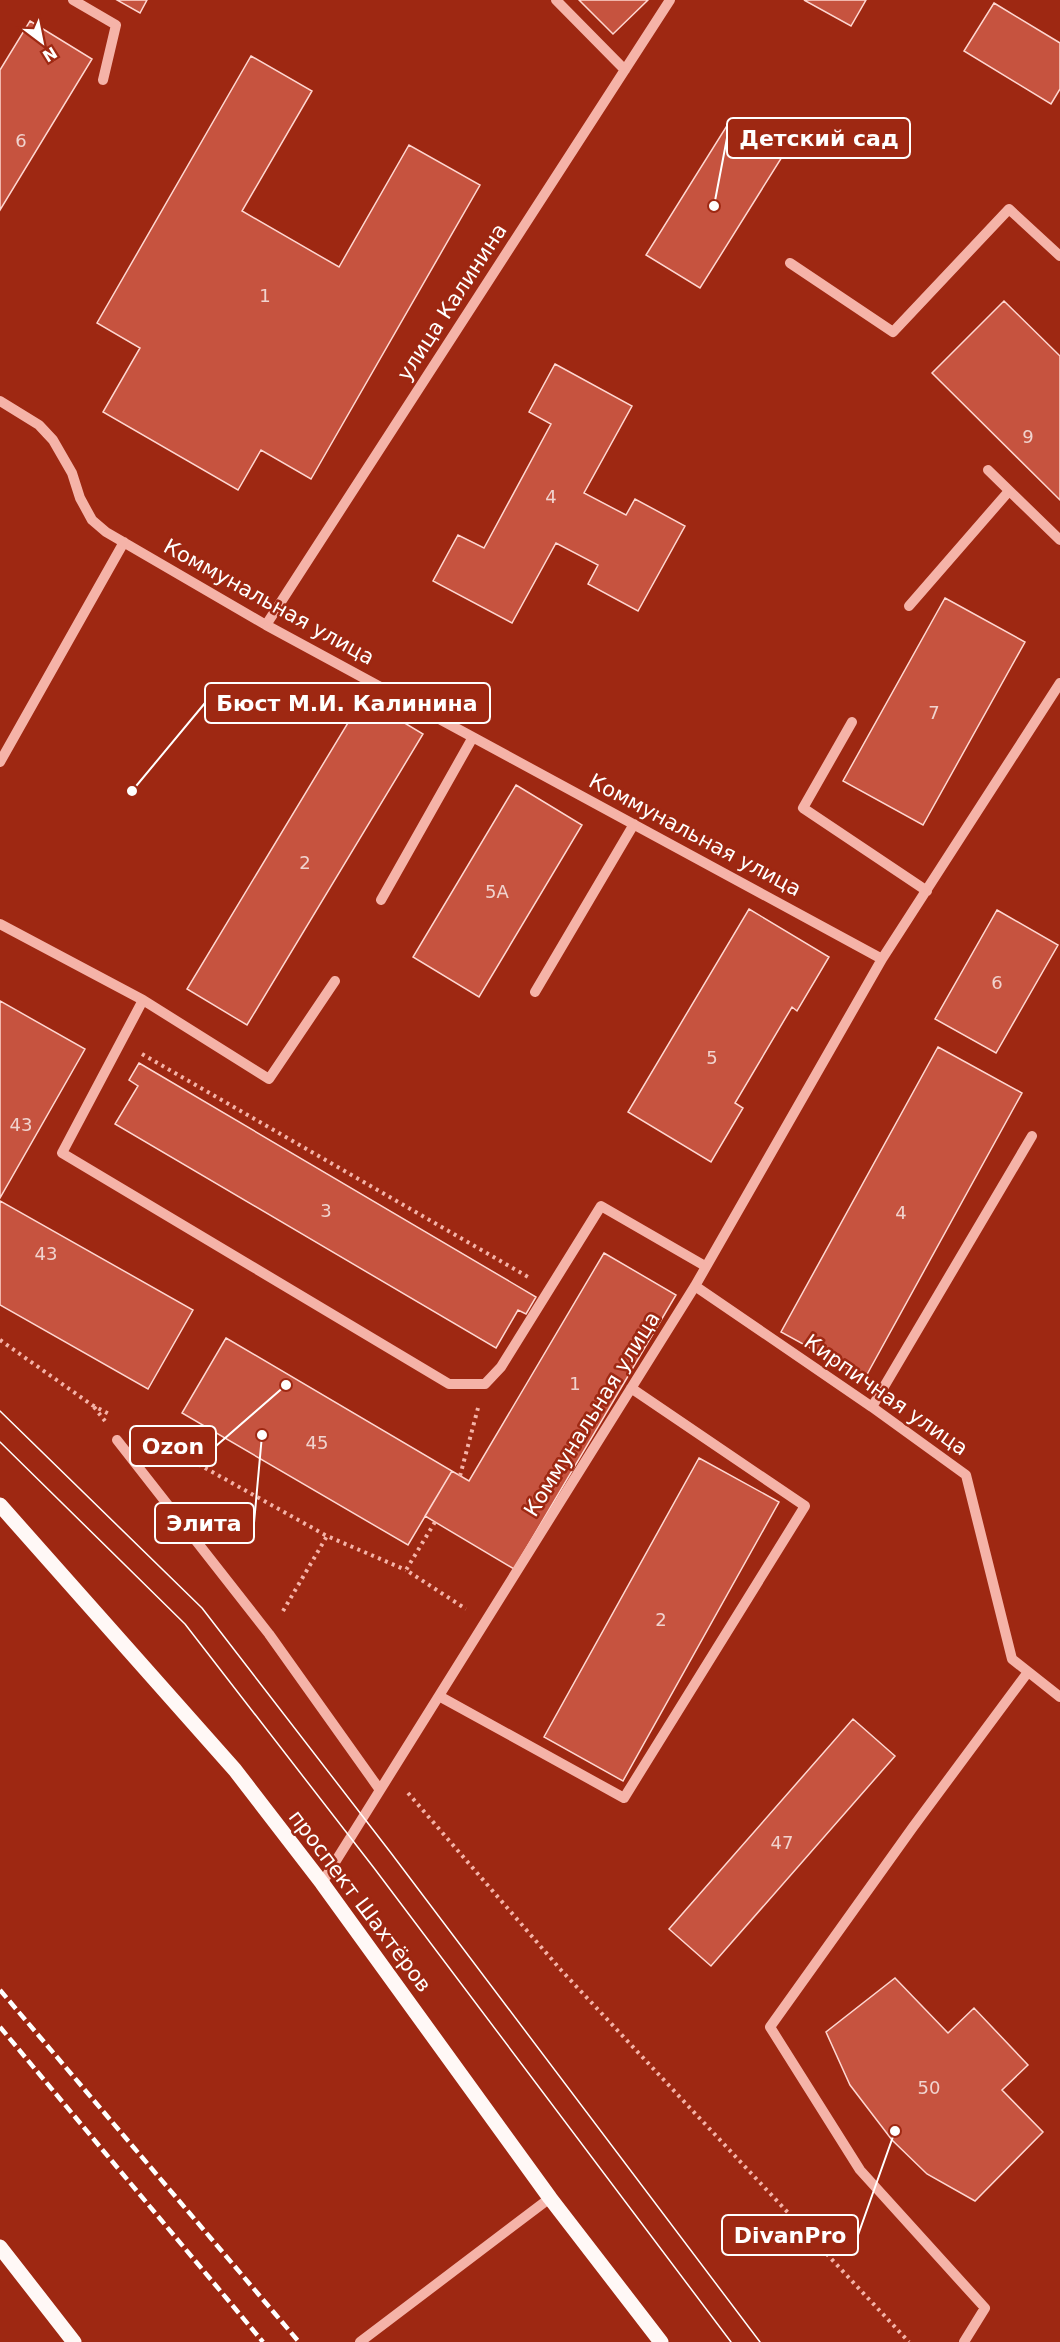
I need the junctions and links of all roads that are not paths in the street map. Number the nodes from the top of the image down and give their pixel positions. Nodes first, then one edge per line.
1 (73, 0) edge
2 (556, 0) edge
3 (670, 0) edge
4 (625, 70) junction
5 (103, 80) dead end
6 (1060, 256) edge
7 (790, 263) dead end
8 (0, 401) edge
9 (988, 470) dead end
10 (1010, 491) junction
11 (1060, 540) edge
12 (124, 542) junction
13 (909, 606) dead end
14 (266, 625) junction
15 (1060, 683) edge
16 (852, 722) dead end
17 (473, 737) junction
18 (0, 762) edge
19 (634, 824) junction
20 (927, 891) junction
21 (381, 900) dead end
22 (0, 924) edge
23 (882, 959) junction
24 (335, 981) dead end
25 (535, 992) dead end
26 (143, 1000) junction
27 (1032, 1136) dead end
28 (705, 1266) junction
29 (695, 1286) junction
30 (632, 1388) junction
31 (872, 1407) junction
32 (117, 1440) dead end
33 (0, 1505) edge
34 (1028, 1672) junction
35 (439, 1696) junction
36 (1060, 1697) edge
37 (380, 1790) junction
38 (322, 1882) junction
39 (550, 2198) junction
40 (0, 2247) edge
41 (74, 2342) edge
42 (360, 2342) edge
43 (661, 2342) edge
44 (964, 2342) edge

1 - 5 street
2 - 4 street
3 - 4 street, улица Калинина
4 - 14 street, улица Калинина
6 - 7 street
8 - 12 street, Коммунальная улица
9 - 10 street
10 - 11 street
10 - 13 street
12 - 14 street, Коммунальная улица
12 - 18 street
14 - 17 street, Коммунальная улица
15 - 20 street, Коммунальная улица
16 - 20 street
17 - 19 street, Коммунальная улица
17 - 21 street
19 - 23 street, Коммунальная улица
19 - 25 street
20 - 23 street, Коммунальная улица
22 - 26 street
23 - 28 street, Коммунальная улица
24 - 26 street
26 - 28 street
27 - 31 street
28 - 29 street, Коммунальная улица
29 - 30 street, Коммунальная улица
29 - 31 street, Кирпичная улица
30 - 35 street, Коммунальная улица
30 - 35 street
31 - 34 street, Кирпичная улица
32 - 37 street
33 - 38 main road, проспект Шахтёров
34 - 36 street, Кирпичная улица
34 - 44 street
35 - 37 street, Коммунальная улица
37 - 38 street, Коммунальная улица
38 - 39 main road, проспект Шахтёров
39 - 42 street
39 - 43 main road, проспект Шахтёров
40 - 41 main road

